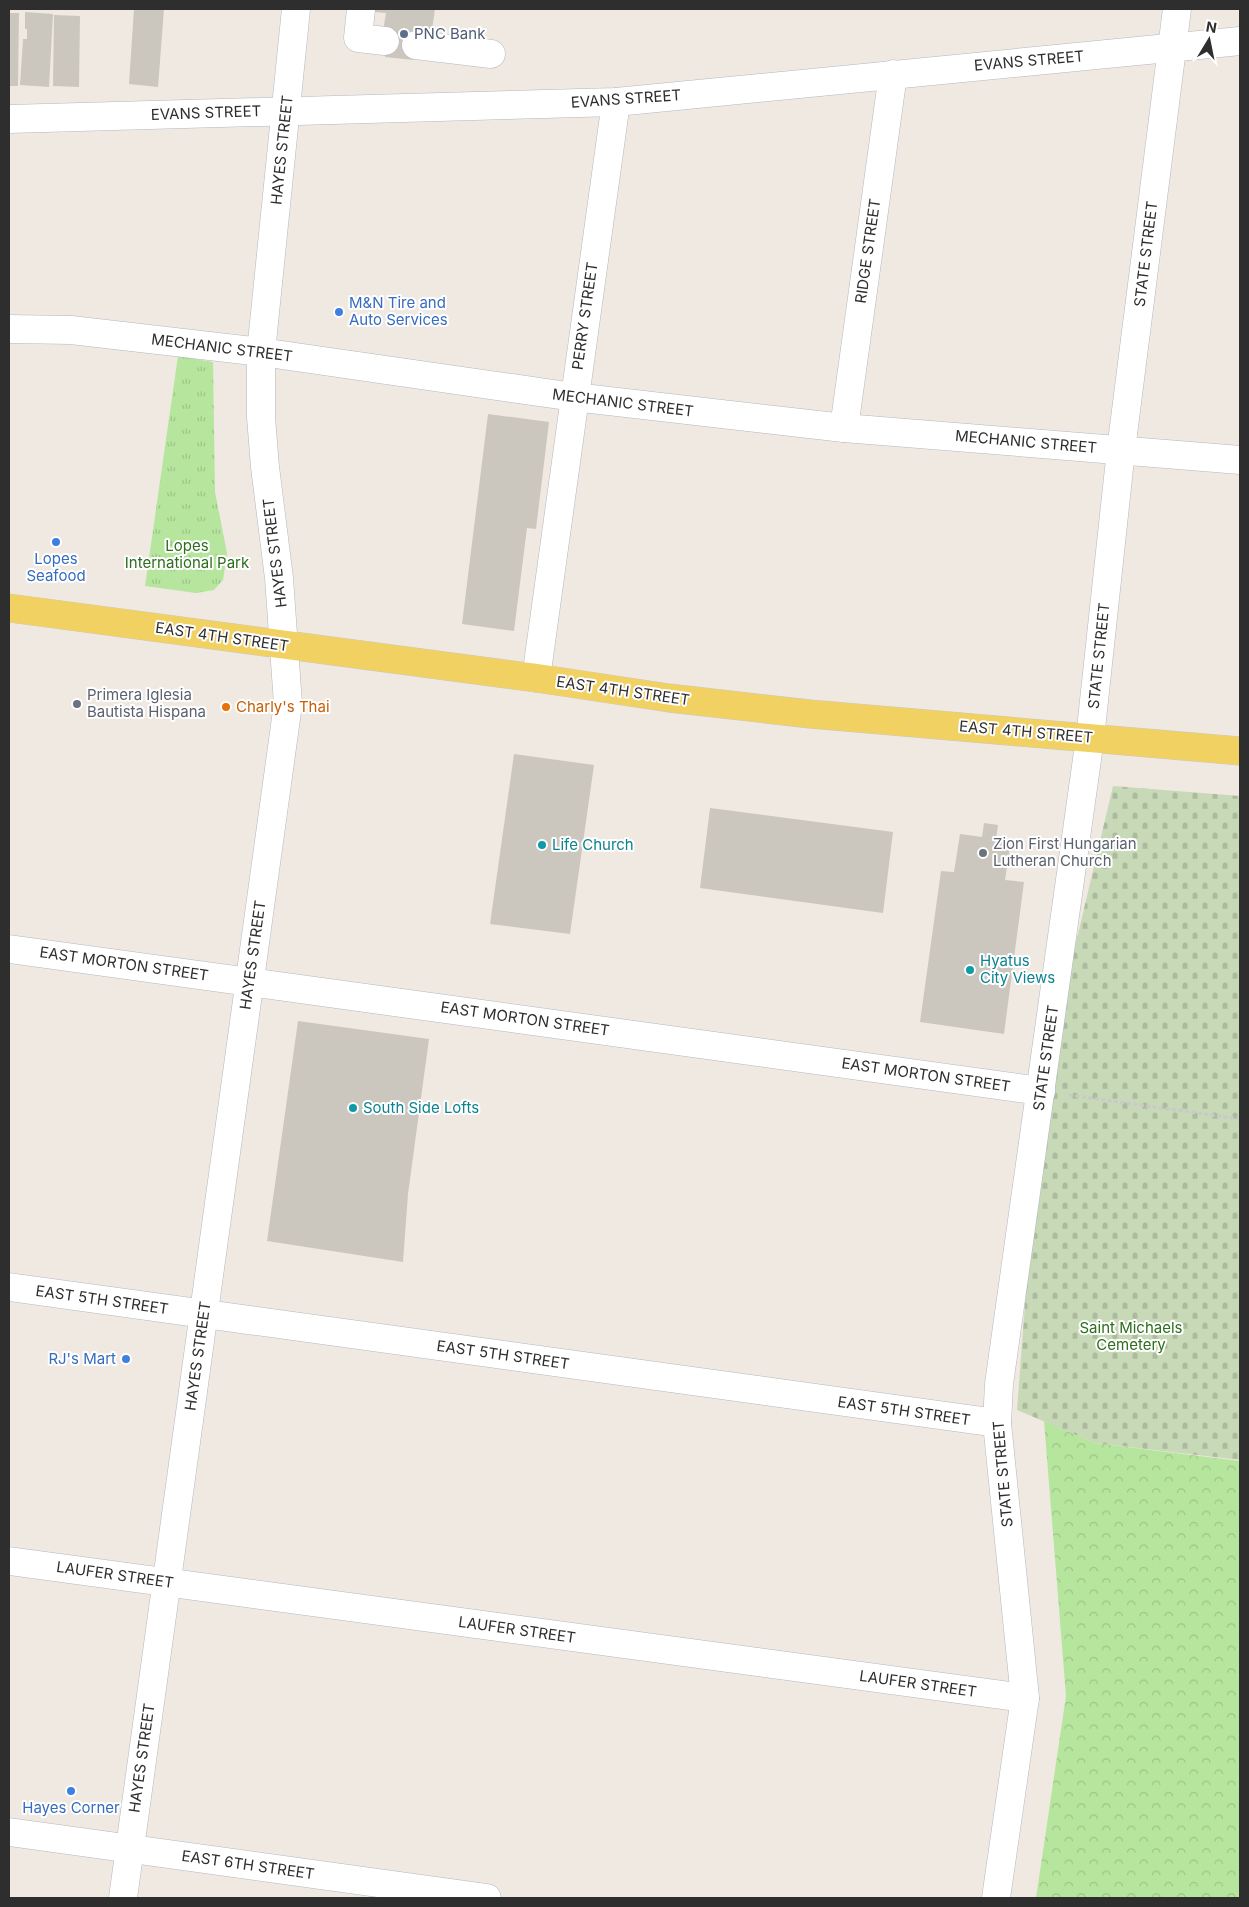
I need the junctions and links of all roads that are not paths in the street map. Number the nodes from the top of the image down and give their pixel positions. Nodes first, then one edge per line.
1 (296, 9) edge
2 (361, 9) edge
3 (1177, 9) edge
4 (385, 41) dead end
5 (1240, 41) edge
6 (416, 45) dead end
7 (1172, 47) junction
8 (491, 54) dead end
9 (893, 74) junction
10 (616, 102) junction
11 (286, 111) junction
12 (9, 119) edge
13 (9, 329) edge
14 (261, 352) junction
15 (574, 398) junction
16 (844, 428) junction
17 (1121, 450) junction
18 (1240, 460) edge
19 (9, 608) edge
20 (284, 646) junction
21 (536, 678) junction
22 (1090, 738) junction
23 (1240, 751) edge
24 (9, 949) edge
25 (250, 981) junction
26 (1042, 1092) junction
27 (9, 1287) edge
28 (204, 1314) junction
29 (997, 1423) junction
30 (9, 1561) edge
31 (166, 1582) junction
32 (1024, 1698) junction
33 (9, 1832) edge
34 (130, 1849) junction
35 (123, 1898) edge
36 (487, 1898) edge
37 (996, 1898) edge

1 - 11 street, HAYES STREET
2 - 4 street
3 - 7 street, STATE STREET
5 - 7 street, EVANS STREET
6 - 8 street
7 - 9 street, EVANS STREET
7 - 17 street, STATE STREET
9 - 10 street, EVANS STREET
9 - 16 street, RIDGE STREET
10 - 11 street, EVANS STREET
10 - 15 street, PERRY STREET
11 - 12 street, EVANS STREET
11 - 14 street, HAYES STREET
13 - 14 street, MECHANIC STREET
14 - 15 street, MECHANIC STREET
14 - 20 street, HAYES STREET
15 - 16 street, MECHANIC STREET
15 - 21 street, PERRY STREET
16 - 17 street, MECHANIC STREET
17 - 18 street, MECHANIC STREET
17 - 22 street, STATE STREET
19 - 20 main road, EAST 4TH STREET
20 - 21 main road, EAST 4TH STREET
20 - 25 street, HAYES STREET
21 - 22 main road, EAST 4TH STREET
22 - 23 main road, EAST 4TH STREET
22 - 26 street, STATE STREET
24 - 25 street, EAST MORTON STREET
25 - 26 street, EAST MORTON STREET
25 - 28 street, HAYES STREET
26 - 29 street, STATE STREET
27 - 28 street, EAST 5TH STREET
28 - 29 street, EAST 5TH STREET
28 - 31 street, HAYES STREET
29 - 32 street, STATE STREET
30 - 31 street, LAUFER STREET
31 - 32 street, LAUFER STREET
31 - 34 street, HAYES STREET
32 - 37 street, STATE STREET
33 - 34 street, EAST 6TH STREET
34 - 35 street, HAYES STREET
34 - 36 street, EAST 6TH STREET

